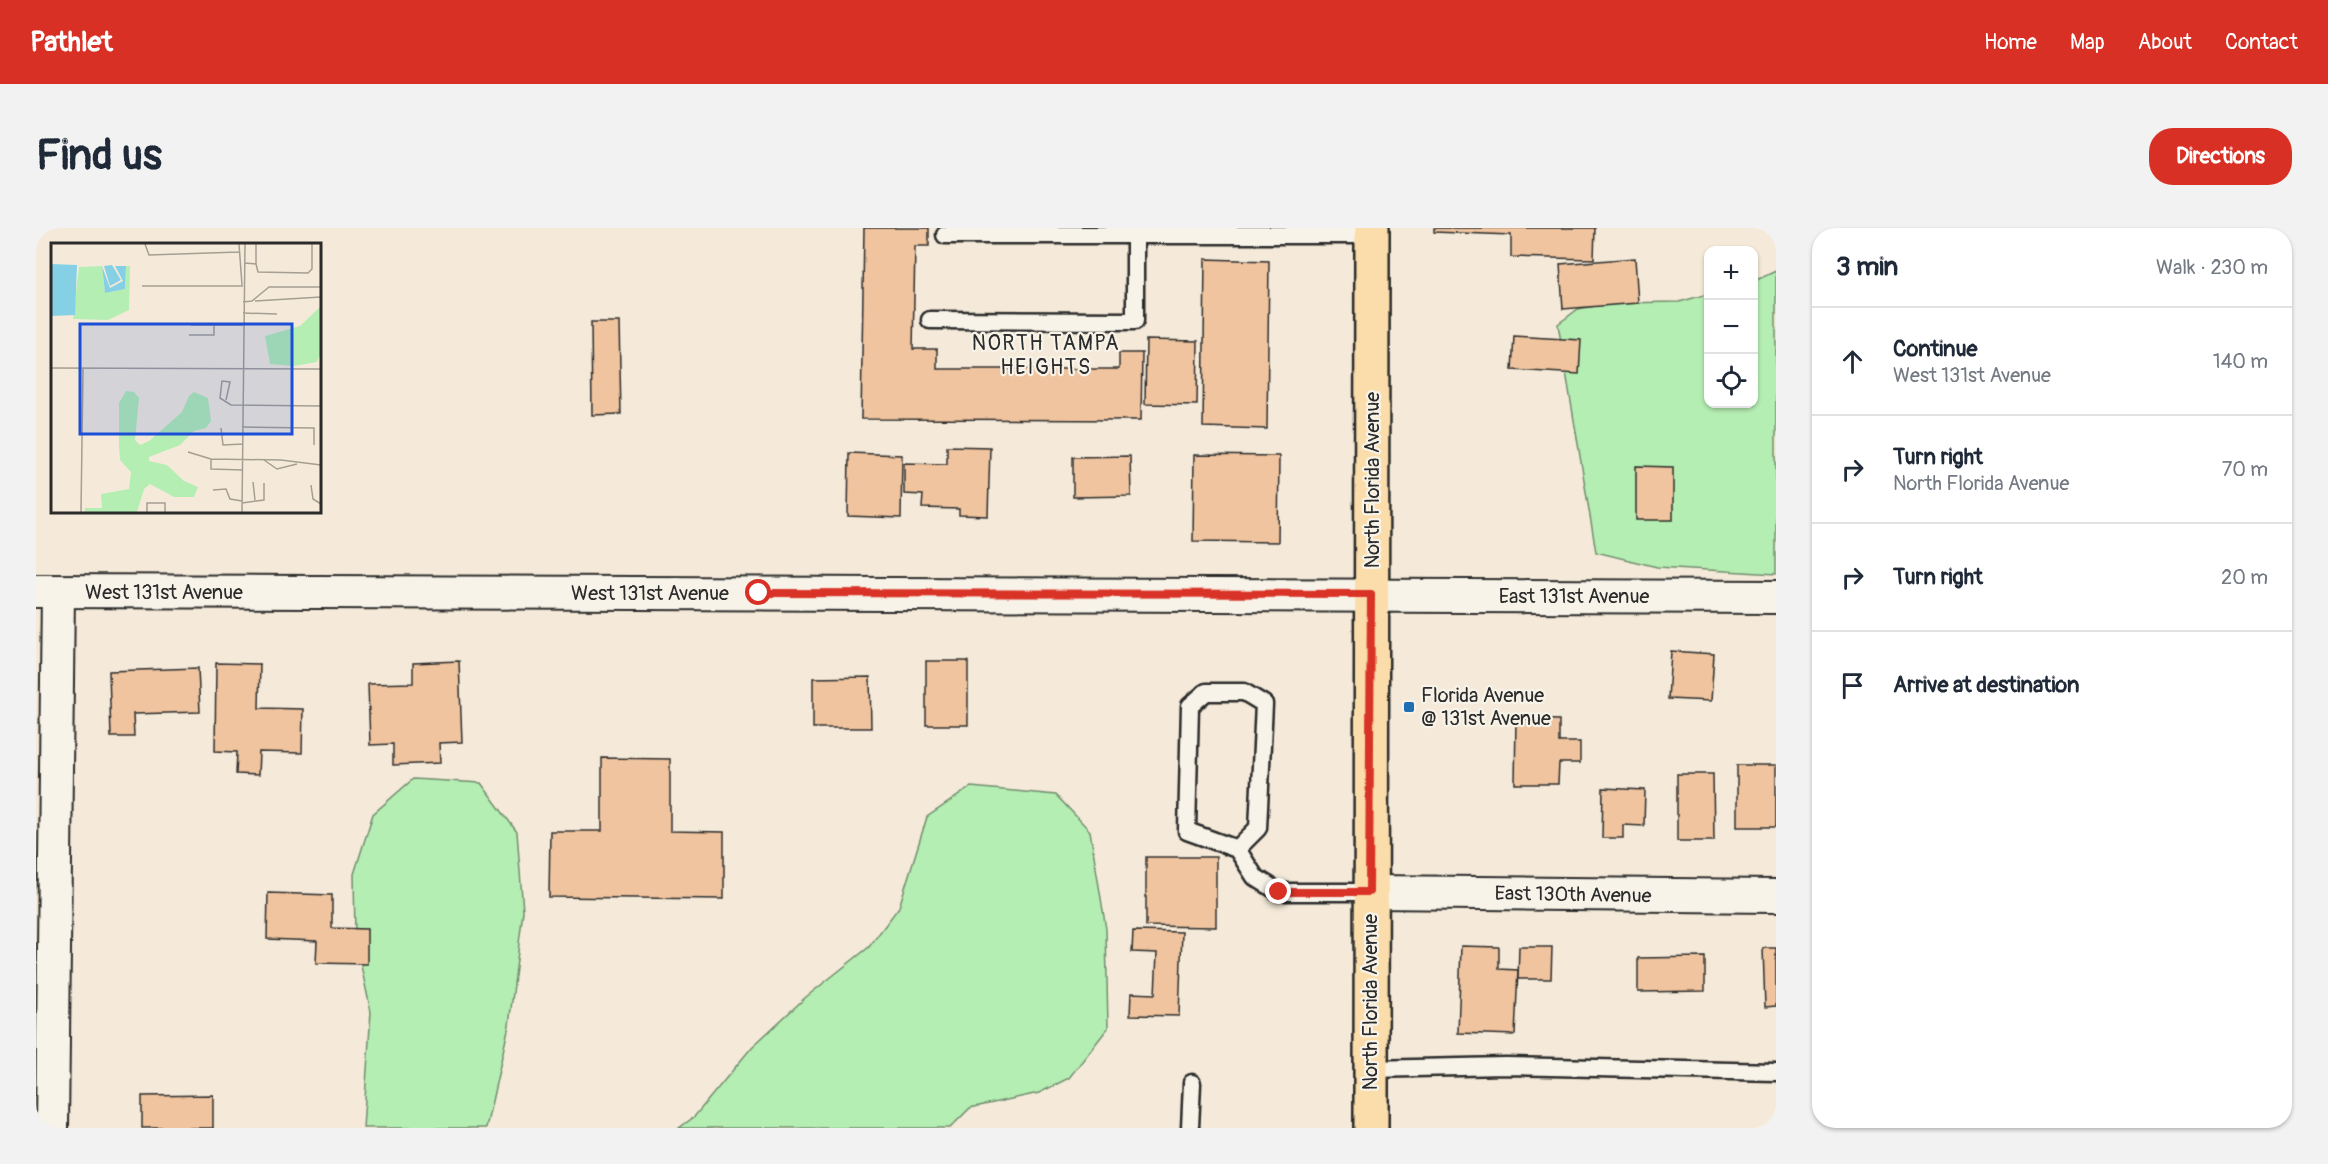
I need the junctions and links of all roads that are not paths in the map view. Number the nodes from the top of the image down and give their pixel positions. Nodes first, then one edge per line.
1 (1372, 232) edge
2 (945, 236) dead end
3 (1135, 236) junction
4 (930, 320) dead end
5 (47, 592) edge
6 (1371, 594) junction
7 (1776, 597) edge
8 (1237, 849) junction
9 (1369, 892) junction
10 (1776, 896) edge
11 (1370, 1069) junction
12 (1776, 1072) edge
13 (1192, 1083) dead end
14 (52, 1128) edge
15 (1190, 1128) edge
16 (1371, 1128) edge

1 - 3 lane
1 - 6 main road, North Florida Avenue
2 - 3 lane
3 - 4 lane
5 - 6 street, West 131st Avenue
5 - 14 street
6 - 7 street, East 131st Avenue
6 - 9 main road, North Florida Avenue
8 - 8 lane
8 - 9 lane
9 - 10 street, East 130th Avenue
9 - 11 main road, North Florida Avenue
11 - 12 lane
11 - 16 main road, North Florida Avenue
13 - 15 lane

